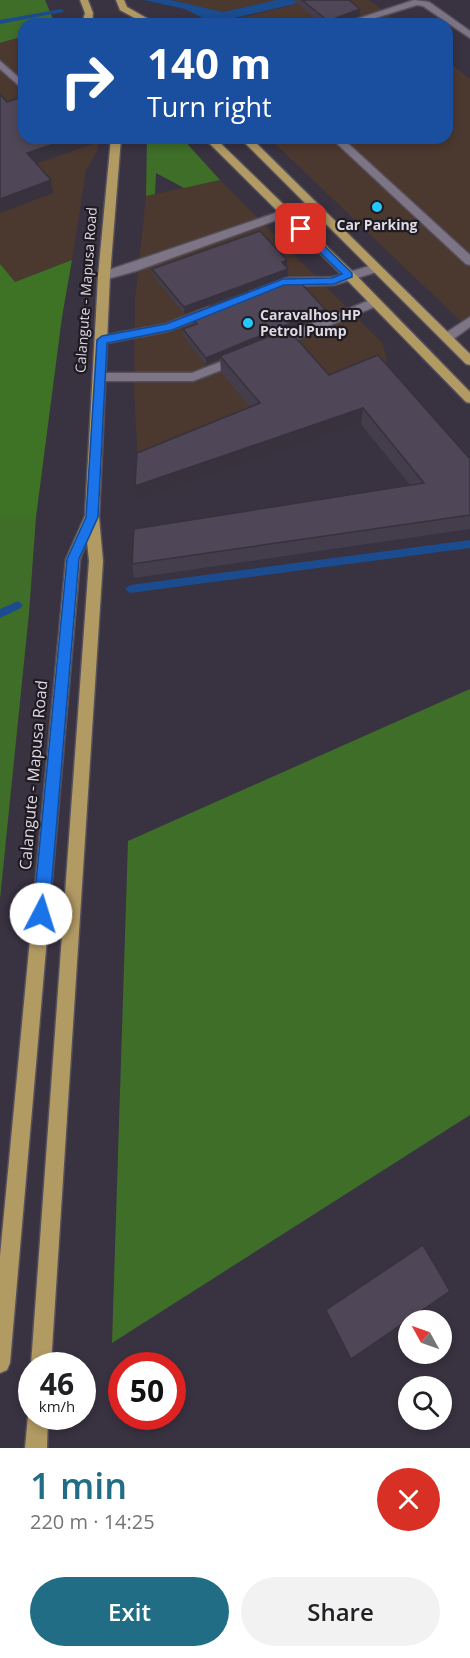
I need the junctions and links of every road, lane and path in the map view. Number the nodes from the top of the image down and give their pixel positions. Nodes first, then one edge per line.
1 (84, 0) edge
2 (120, 0) edge
3 (88, 18) edge
4 (141, 18) edge
5 (366, 18) edge
6 (446, 18) edge
7 (453, 23) edge
8 (470, 35) edge
9 (0, 64) edge
10 (18, 81) edge
11 (115, 144) edge
12 (215, 144) edge
13 (251, 144) edge
14 (343, 144) edge
15 (311, 204) junction
16 (285, 213) junction
17 (470, 261) edge
18 (376, 268) junction
19 (349, 275) junction
20 (104, 276) junction
21 (241, 298) edge
22 (375, 302) junction
23 (220, 307) edge
24 (470, 321) edge
25 (448, 337) junction
26 (102, 340) junction
27 (269, 346) edge
28 (247, 355) edge
29 (470, 361) edge
30 (100, 377) junction
31 (470, 399) edge
32 (92, 517) junction
33 (42, 1352) edge
34 (0, 1363) edge
35 (37, 1430) edge
36 (36, 1448) edge

1 - 3 main road
2 - 4 main road
5 - 6 lane
7 - 8 lane
9 - 10 lane
11 - 20 main road, Calangute - Mapusa Road
12 - 16 main road
13 - 15 main road
14 - 17 lane
15 - 16 lane
15 - 18 main road
16 - 19 main road
16 - 20 lane
18 - 19 lane
18 - 25 main road
19 - 21 lane
19 - 22 main road
20 - 26 main road, Calangute - Mapusa Road
22 - 27 lane
22 - 31 main road
23 - 26 lane
24 - 25 lane
25 - 29 main road
26 - 30 main road, Calangute - Mapusa Road
28 - 30 lane
30 - 32 main road, Calangute - Mapusa Road
32 - 33 main road, Calangute - Mapusa Road
32 - 34 main road, Calangute - Mapusa Road
35 - 36 main road

